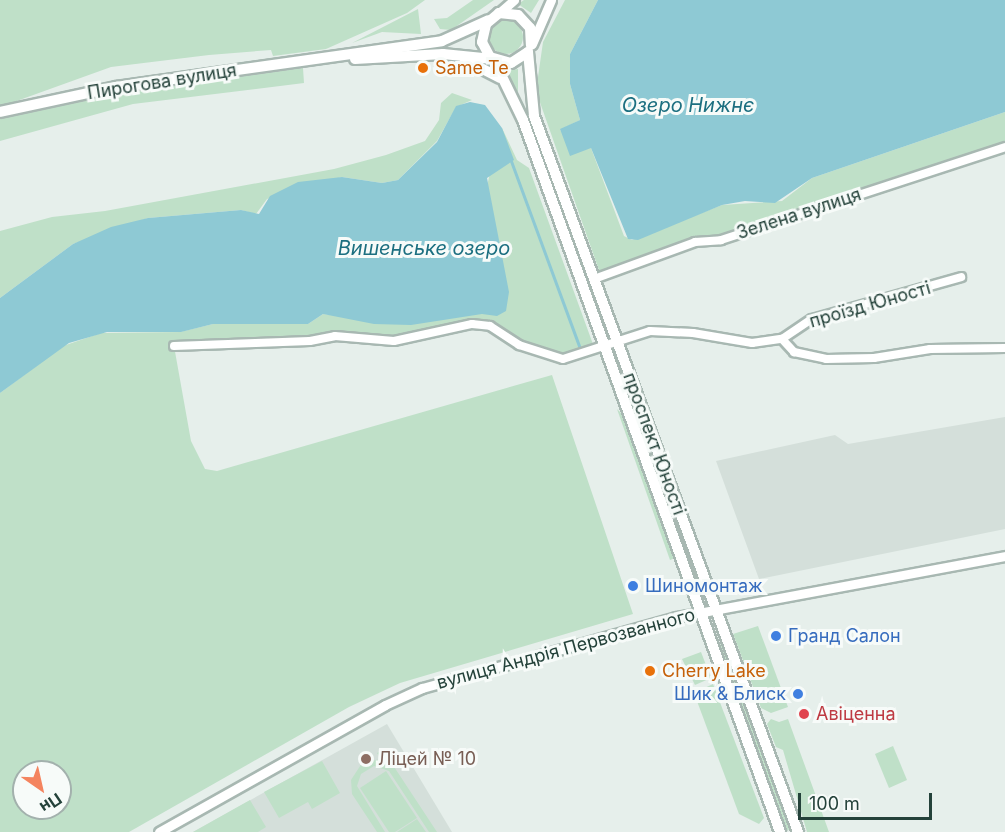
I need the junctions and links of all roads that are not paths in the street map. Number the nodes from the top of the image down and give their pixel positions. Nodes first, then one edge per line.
1 (514, 0) edge
2 (552, 0) edge
3 (499, 13) junction
4 (489, 20) junction
5 (530, 49) junction
6 (453, 55) junction
7 (324, 59) junction
8 (494, 59) junction
9 (500, 78) junction
10 (0, 112) edge
11 (1005, 147) edge
12 (961, 277) dead end
13 (594, 279) junction
14 (616, 339) junction
15 (782, 339) junction
16 (605, 343) junction
17 (174, 346) dead end
18 (1005, 348) edge
19 (1005, 556) edge
20 (716, 610) junction
21 (700, 612) junction
22 (159, 832) edge
23 (780, 832) edge
24 (796, 832) edge

1 - 3 street
2 - 5 street
3 - 4 main road
3 - 5 main road
4 - 7 main road, Пирогова вулиця
4 - 8 main road
5 - 8 main road
5 - 13 main road, проспект Юності
6 - 7 main road, Пирогова вулиця
6 - 8 main road, Пирогова вулиця
6 - 9 main road
7 - 10 main road, Пирогова вулиця
8 - 9 main road, проспект Юності
9 - 16 main road, проспект Юності
11 - 13 street, Зелена вулиця
12 - 15 street, проїзд Юності
13 - 14 main road, проспект Юності
14 - 15 street
14 - 16 street
14 - 20 main road, проспект Юності
15 - 18 street
16 - 17 street
16 - 21 main road, проспект Юності
19 - 20 street, вулиця Андрія Первозванного
20 - 21 street, вулиця Андрія Первозванного
20 - 24 main road, проспект Юності
21 - 22 street, вулиця Андрія Первозванного
21 - 23 main road, проспект Юності

